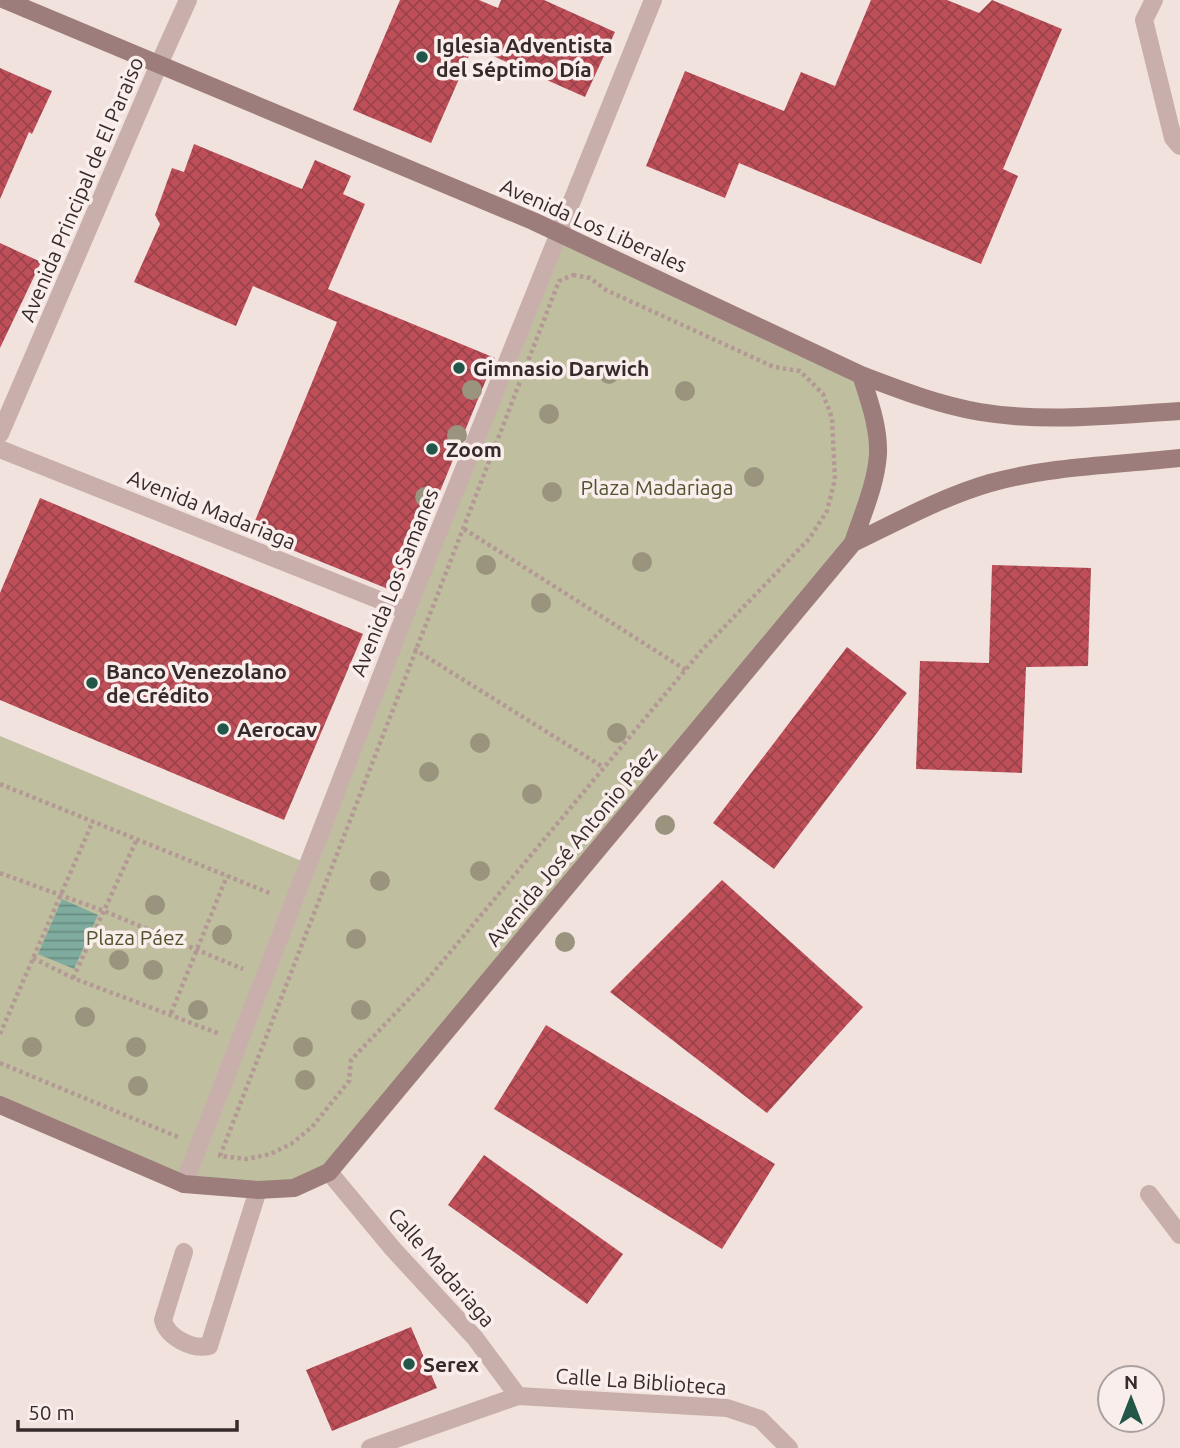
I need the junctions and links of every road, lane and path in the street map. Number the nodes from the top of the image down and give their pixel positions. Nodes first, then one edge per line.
1 (5, 0) edge
2 (188, 0) edge
3 (653, 0) edge
4 (1154, 0) edge
5 (160, 62) junction
6 (1180, 146) edge
7 (557, 232) junction
8 (861, 375) junction
9 (1180, 411) edge
10 (0, 434) edge
11 (0, 449) edge
12 (1180, 458) edge
13 (464, 528) junction
14 (853, 543) junction
15 (407, 611) junction
16 (416, 652) junction
17 (686, 670) junction
18 (603, 767) junction
19 (0, 784) edge
20 (93, 821) junction
21 (137, 839) junction
22 (0, 873) edge
23 (227, 876) junction
24 (60, 894) junction
25 (270, 907) dead end
26 (104, 911) junction
27 (196, 951) junction
28 (33, 958) junction
29 (73, 978) junction
30 (241, 982) dead end
31 (171, 1013) junction
32 (226, 1021) dead end
33 (0, 1034) edge
34 (221, 1034) junction
35 (216, 1045) dead end
36 (0, 1063) edge
37 (0, 1105) edge
38 (185, 1127) dead end
39 (328, 1172) junction
40 (184, 1184) junction
41 (258, 1191) junction
42 (1150, 1194) dead end
43 (1180, 1235) edge
44 (184, 1252) dead end
45 (518, 1395) junction
46 (370, 1448) edge
47 (789, 1448) edge

1 - 5 main road, Avenida Los Liberales
2 - 5 street, Avenida Principal de El Paraiso
3 - 7 street, Avenida Los Samanes
4 - 6 street
5 - 7 main road, Avenida Los Liberales
5 - 10 street, Avenida Principal de El Paraiso
7 - 8 main road, Avenida Los Liberales
7 - 15 street, Avenida Los Samanes
8 - 9 main road, Avenida Los Liberales
8 - 14 main road
11 - 15 street, Avenida Madariaga
12 - 14 main road, Avenida José Antonio Páez
13 - 16 path
13 - 17 path
13 - 17 path
14 - 39 main road, Avenida José Antonio Páez
15 - 40 street, Avenida Los Samanes
16 - 18 path
16 - 18 path
17 - 18 path
19 - 20 path
20 - 21 path
20 - 24 path
21 - 23 path
21 - 26 path
22 - 24 path
23 - 25 path
23 - 27 path
24 - 26 path
24 - 28 path
26 - 27 path
26 - 29 path
27 - 30 path
27 - 31 path
28 - 29 path
28 - 33 path
29 - 31 path
31 - 34 path
32 - 34 path
34 - 35 path
36 - 38 path
37 - 40 main road, Avenida José Antonio Páez
39 - 41 main road, Avenida José Antonio Páez
39 - 45 street, Calle Madariaga
40 - 41 main road, Avenida José Antonio Páez
41 - 44 street
42 - 43 street
45 - 46 street
45 - 47 street, Calle La Biblioteca

